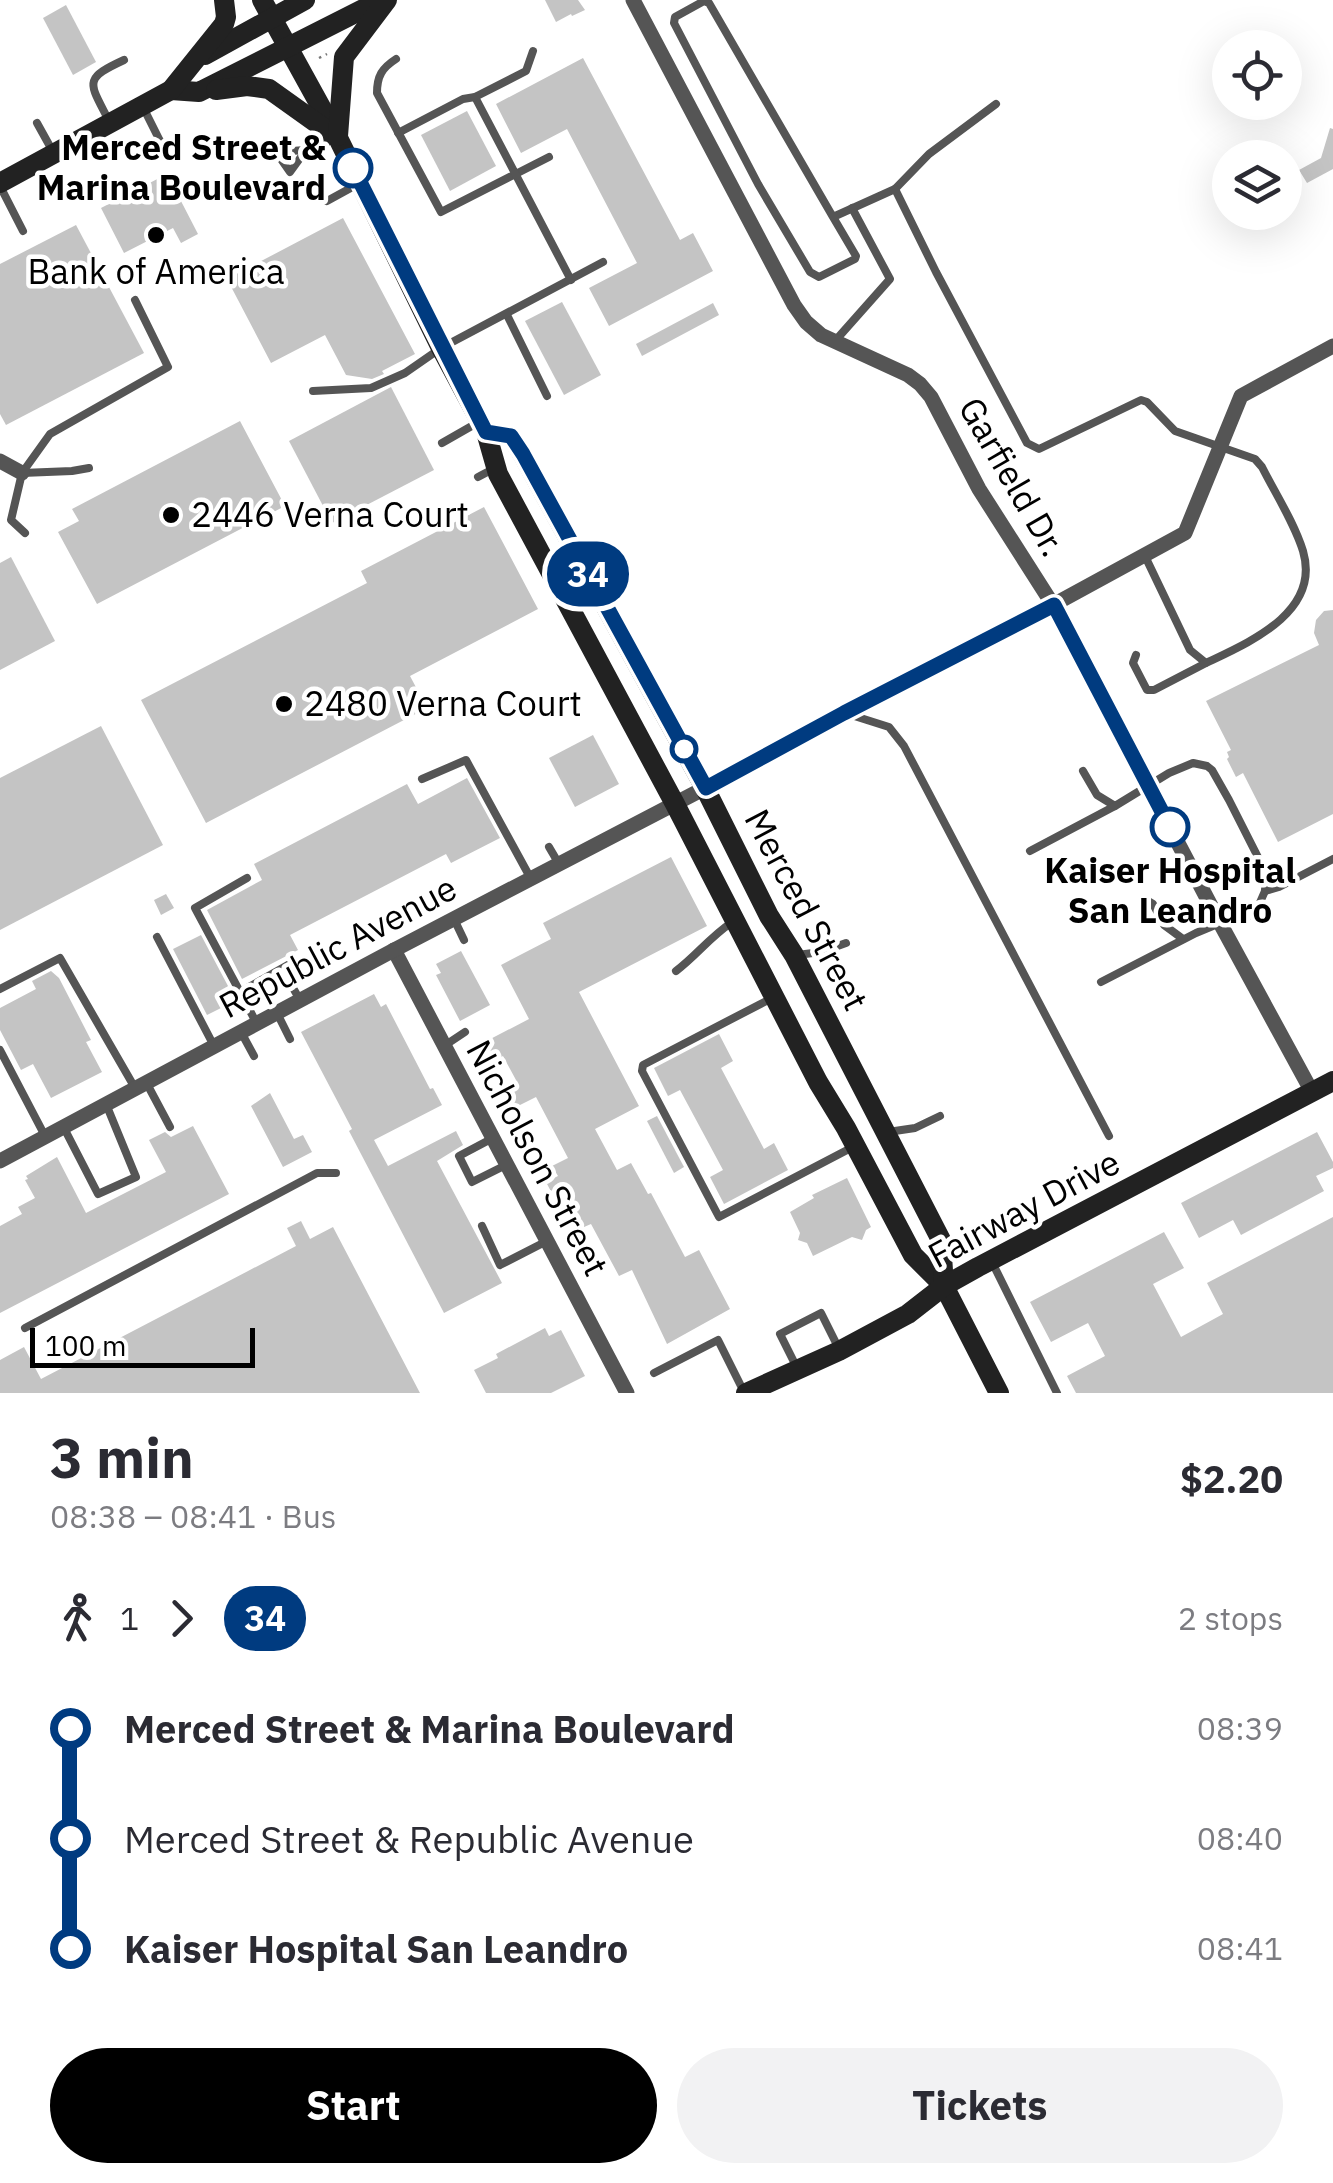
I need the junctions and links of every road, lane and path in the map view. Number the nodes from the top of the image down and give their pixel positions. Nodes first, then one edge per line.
1 (224, 0) edge
2 (305, 0) edge
3 (384, 0) edge
4 (634, 0) edge
5 (267, 9) edge
6 (288, 46) junction
7 (533, 51) dead end
8 (124, 60) dead end
9 (396, 60) dead end
10 (194, 61) junction
11 (171, 90) junction
12 (199, 92) junction
13 (475, 97) junction
14 (996, 104) dead end
15 (142, 105) junction
16 (38, 123) dead end
17 (110, 124) junction
18 (398, 133) junction
19 (338, 138) junction
20 (306, 150) dead end
21 (54, 154) junction
22 (172, 157) dead end
23 (549, 157) dead end
24 (516, 174) junction
25 (360, 183) junction
26 (0, 185) edge
27 (895, 189) junction
28 (327, 201) dead end
29 (852, 208) junction
30 (834, 217) junction
31 (23, 231) dead end
32 (604, 262) dead end
33 (572, 280) junction
34 (135, 300) dead end
35 (507, 314) junction
36 (836, 341) junction
37 (1333, 346) edge
38 (442, 348) junction
39 (313, 390) dead end
40 (547, 396) dead end
41 (483, 427) junction
42 (442, 443) dead end
43 (1220, 448) junction
44 (0, 461) edge
45 (89, 468) dead end
46 (22, 473) junction
47 (11, 520) junction
48 (0, 529) edge
49 (25, 533) dead end
50 (1144, 554) junction
51 (1054, 605) junction
52 (1136, 656) dead end
53 (1206, 663) junction
54 (844, 713) junction
55 (1083, 771) dead end
56 (422, 779) dead end
57 (1150, 786) junction
58 (706, 788) junction
59 (675, 804) junction
60 (1115, 806) junction
61 (549, 847) dead end
62 (1030, 851) dead end
63 (1333, 859) edge
64 (558, 864) junction
65 (247, 878) dead end
66 (530, 879) junction
67 (1266, 890) junction
68 (1148, 901) dead end
69 (454, 919) junction
70 (735, 921) junction
71 (1220, 923) junction
72 (157, 937) dead end
73 (1183, 939) junction
74 (464, 940) dead end
75 (846, 943) dead end
76 (394, 950) junction
77 (794, 955) junction
78 (296, 961) dead end
79 (282, 969) junction
80 (676, 971) dead end
81 (1101, 982) dead end
82 (0, 989) edge
83 (240, 992) junction
84 (774, 997) junction
85 (300, 1000) junction
86 (276, 1013) junction
87 (256, 1024) junction
88 (241, 1032) junction
89 (466, 1032) dead end
90 (290, 1038) dead end
91 (214, 1046) junction
92 (444, 1046) junction
93 (0, 1050) edge
94 (254, 1056) dead end
95 (1333, 1081) edge
96 (141, 1085) junction
97 (1312, 1092) junction
98 (106, 1104) junction
99 (940, 1116) dead end
100 (64, 1127) junction
101 (170, 1128) dead end
102 (886, 1132) junction
103 (45, 1136) junction
104 (1109, 1136) dead end
105 (493, 1138) junction
106 (856, 1146) junction
107 (0, 1161) edge
108 (507, 1165) junction
109 (336, 1174) dead end
110 (482, 1226) dead end
111 (547, 1241) junction
112 (991, 1260) junction
113 (944, 1286) junction
114 (25, 1328) dead end
115 (840, 1351) junction
116 (798, 1370) junction
117 (654, 1373) dead end
118 (769, 1388) edge
119 (628, 1393) edge
120 (745, 1393) edge
121 (998, 1393) edge
122 (1057, 1393) edge

1 - 10 street
2 - 5 street
3 - 6 street
3 - 19 street
4 - 36 street, Garfield Dr.
5 - 6 street, Merced Street
5 - 10 street
6 - 12 street
6 - 19 street, Merced Street
7 - 13 lane
8 - 17 lane
9 - 18 lane
10 - 11 street
11 - 12 street
11 - 15 street
12 - 19 street
13 - 18 lane
13 - 24 lane
14 - 27 lane
15 - 17 street
15 - 22 lane
16 - 21 lane
17 - 21 street
18 - 24 lane
19 - 20 lane
19 - 25 street, Merced Street
21 - 26 street
23 - 24 lane
24 - 33 lane
25 - 28 lane
25 - 38 street, Merced Street
26 - 31 lane
27 - 29 lane
27 - 43 lane
29 - 30 lane
29 - 36 lane
30 - 30 lane
32 - 33 lane
33 - 35 lane
34 - 46 lane
35 - 38 lane
35 - 40 lane
36 - 51 street, Garfield Dr.
37 - 43 street, Republic Avenue
38 - 39 lane
38 - 41 street, Merced Street
41 - 42 lane
41 - 58 street, Merced Street
41 - 59 street, Merced Street
43 - 50 street, Republic Avenue
43 - 53 lane
44 - 46 street
45 - 46 lane
46 - 47 lane
47 - 48 lane
47 - 49 lane
50 - 51 street, Republic Avenue
50 - 53 lane
51 - 54 street, Republic Avenue
51 - 57 street, Garfield Dr.
52 - 53 lane
54 - 58 street, Republic Avenue
54 - 104 lane
55 - 60 lane
56 - 66 lane
57 - 60 lane
57 - 67 lane
57 - 71 street, Garfield Dr.
58 - 59 street, Republic Avenue
58 - 77 street, Merced Street
59 - 64 street, Republic Avenue
59 - 70 street, Merced Street
60 - 62 lane
61 - 64 lane
63 - 67 lane
64 - 66 street, Republic Avenue
65 - 83 lane
66 - 69 street, Republic Avenue
67 - 71 lane
68 - 73 lane
69 - 74 lane
69 - 76 street, Republic Avenue
70 - 80 lane
70 - 84 street, Merced Street
71 - 73 lane
71 - 97 street, Garfield Dr.
72 - 91 lane
73 - 81 lane
75 - 77 lane
76 - 85 street, Republic Avenue
76 - 92 street, Nicholson Street
77 - 102 street, Merced Street
78 - 79 lane
79 - 83 lane
79 - 85 lane
82 - 96 lane
83 - 87 lane
84 - 106 street, Merced Street
84 - 106 lane
85 - 86 street, Republic Avenue
86 - 87 street, Republic Avenue
86 - 90 lane
87 - 88 street, Republic Avenue
88 - 91 street, Republic Avenue
88 - 94 lane
89 - 92 lane
91 - 96 street, Republic Avenue
92 - 105 street, Nicholson Street
93 - 103 lane
95 - 97 street, Fairway Drive
96 - 98 street, Republic Avenue
96 - 101 lane
97 - 112 street, Fairway Drive
98 - 100 street, Republic Avenue
98 - 100 lane
99 - 102 lane
100 - 103 street, Republic Avenue
102 - 113 street, Merced Street
103 - 107 street, Republic Avenue
105 - 108 street, Nicholson Street
105 - 108 lane
106 - 113 street, Merced Street
108 - 111 street, Nicholson Street
109 - 114 lane
110 - 111 lane
111 - 119 street, Nicholson Street
112 - 113 street, Fairway Drive
112 - 122 lane
113 - 115 street, Fairway Drive
113 - 121 street, Merced Street
115 - 116 street, Fairway Drive
115 - 116 lane
116 - 118 street, Fairway Drive
117 - 120 lane
118 - 120 street, Fairway Drive

